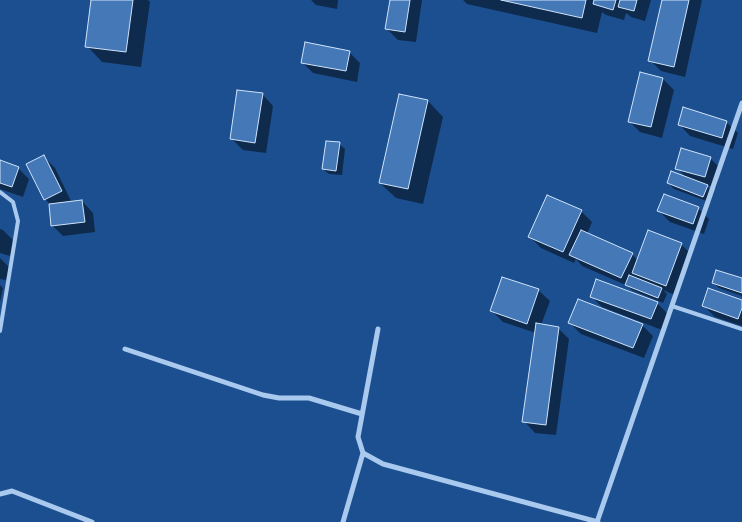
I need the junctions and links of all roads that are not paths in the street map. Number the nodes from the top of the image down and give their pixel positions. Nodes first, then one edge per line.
1 (742, 103) edge
2 (0, 192) edge
3 (672, 306) junction
4 (378, 329) dead end
5 (742, 329) edge
6 (0, 331) edge
7 (125, 348) dead end
8 (362, 414) junction
9 (363, 453) junction
10 (0, 494) edge
11 (92, 522) edge
12 (343, 522) edge
13 (598, 522) edge

1 - 3 street
2 - 6 lane
3 - 5 lane
3 - 13 street
4 - 8 street
7 - 8 street
8 - 9 street
9 - 12 street
9 - 13 street
10 - 11 street

